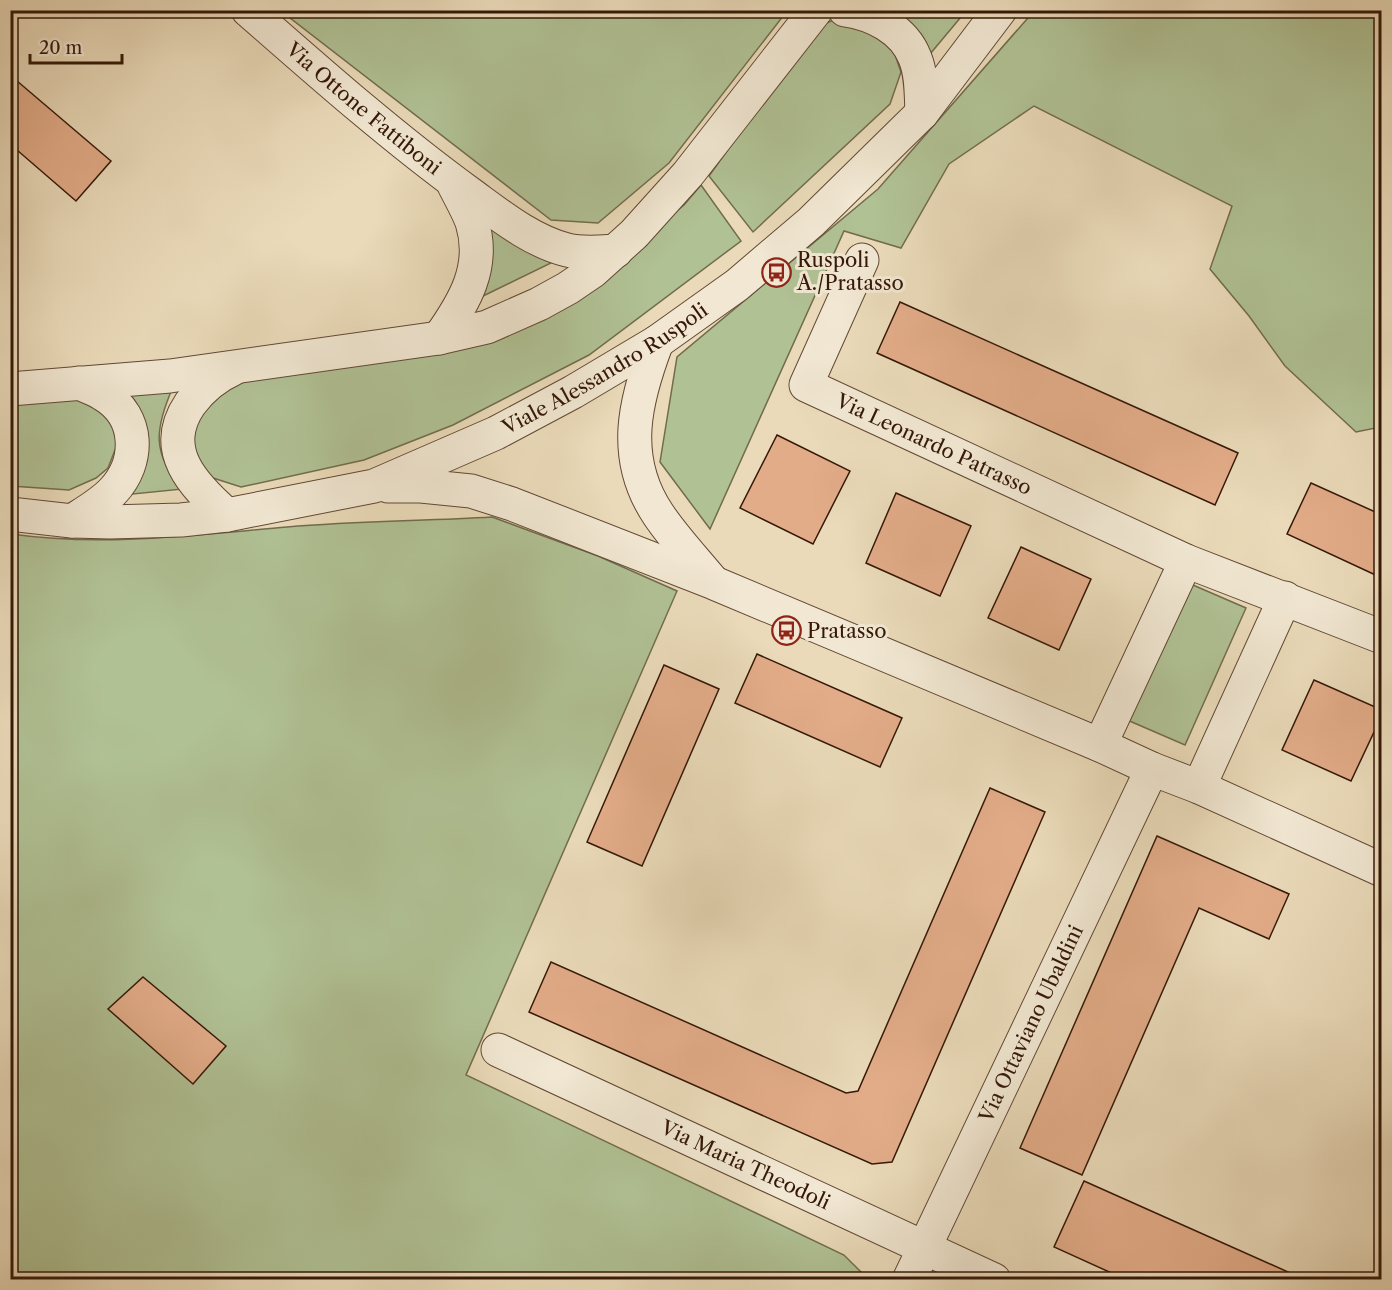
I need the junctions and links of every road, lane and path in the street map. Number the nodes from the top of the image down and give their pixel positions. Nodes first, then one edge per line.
1 (248, 10) edge
2 (845, 10) edge
3 (1000, 10) edge
4 (818, 11) edge
5 (922, 113) junction
6 (452, 180) junction
7 (616, 251) junction
8 (862, 260) dead end
9 (439, 338) junction
10 (657, 342) junction
11 (240, 366) junction
12 (79, 383) junction
13 (10, 389) edge
14 (374, 486) junction
15 (10, 514) edge
16 (227, 515) junction
17 (72, 521) junction
18 (1186, 561) junction
19 (714, 583) junction
20 (1285, 598) junction
21 (1382, 637) edge
22 (1100, 745) junction
23 (1152, 769) junction
24 (1199, 787) junction
25 (1382, 870) edge
26 (498, 1050) dead end
27 (923, 1248) junction
28 (909, 1280) edge
29 (994, 1280) edge

1 - 6 street, Via Ottone Fattiboni
2 - 5 street
3 - 5 street, Viale Alessandro Ruspoli
4 - 7 street
5 - 10 street, Viale Alessandro Ruspoli
6 - 7 street, Via Ottone Fattiboni
6 - 9 street, Via Ottone Fattiboni
7 - 9 street
8 - 18 street, Via Leonardo Patrasso
9 - 11 street
10 - 14 street, Viale Alessandro Ruspoli
10 - 19 street
11 - 12 street
11 - 16 street
12 - 13 street
12 - 17 street
14 - 16 street, Viale Alessandro Ruspoli
14 - 19 street
15 - 17 street, Viale Alessandro Ruspoli
16 - 17 street, Viale Alessandro Ruspoli
18 - 20 street, Via Leonardo Patrasso
18 - 22 street
19 - 22 street
20 - 21 street, Via Leonardo Patrasso
20 - 24 street
22 - 23 street
23 - 24 street
23 - 27 street, Via Ottaviano Ubaldini
24 - 25 street
26 - 27 street, Via Maria Theodoli
27 - 28 street, Via Ottaviano Ubaldini
27 - 29 street, Via Maria Theodoli

